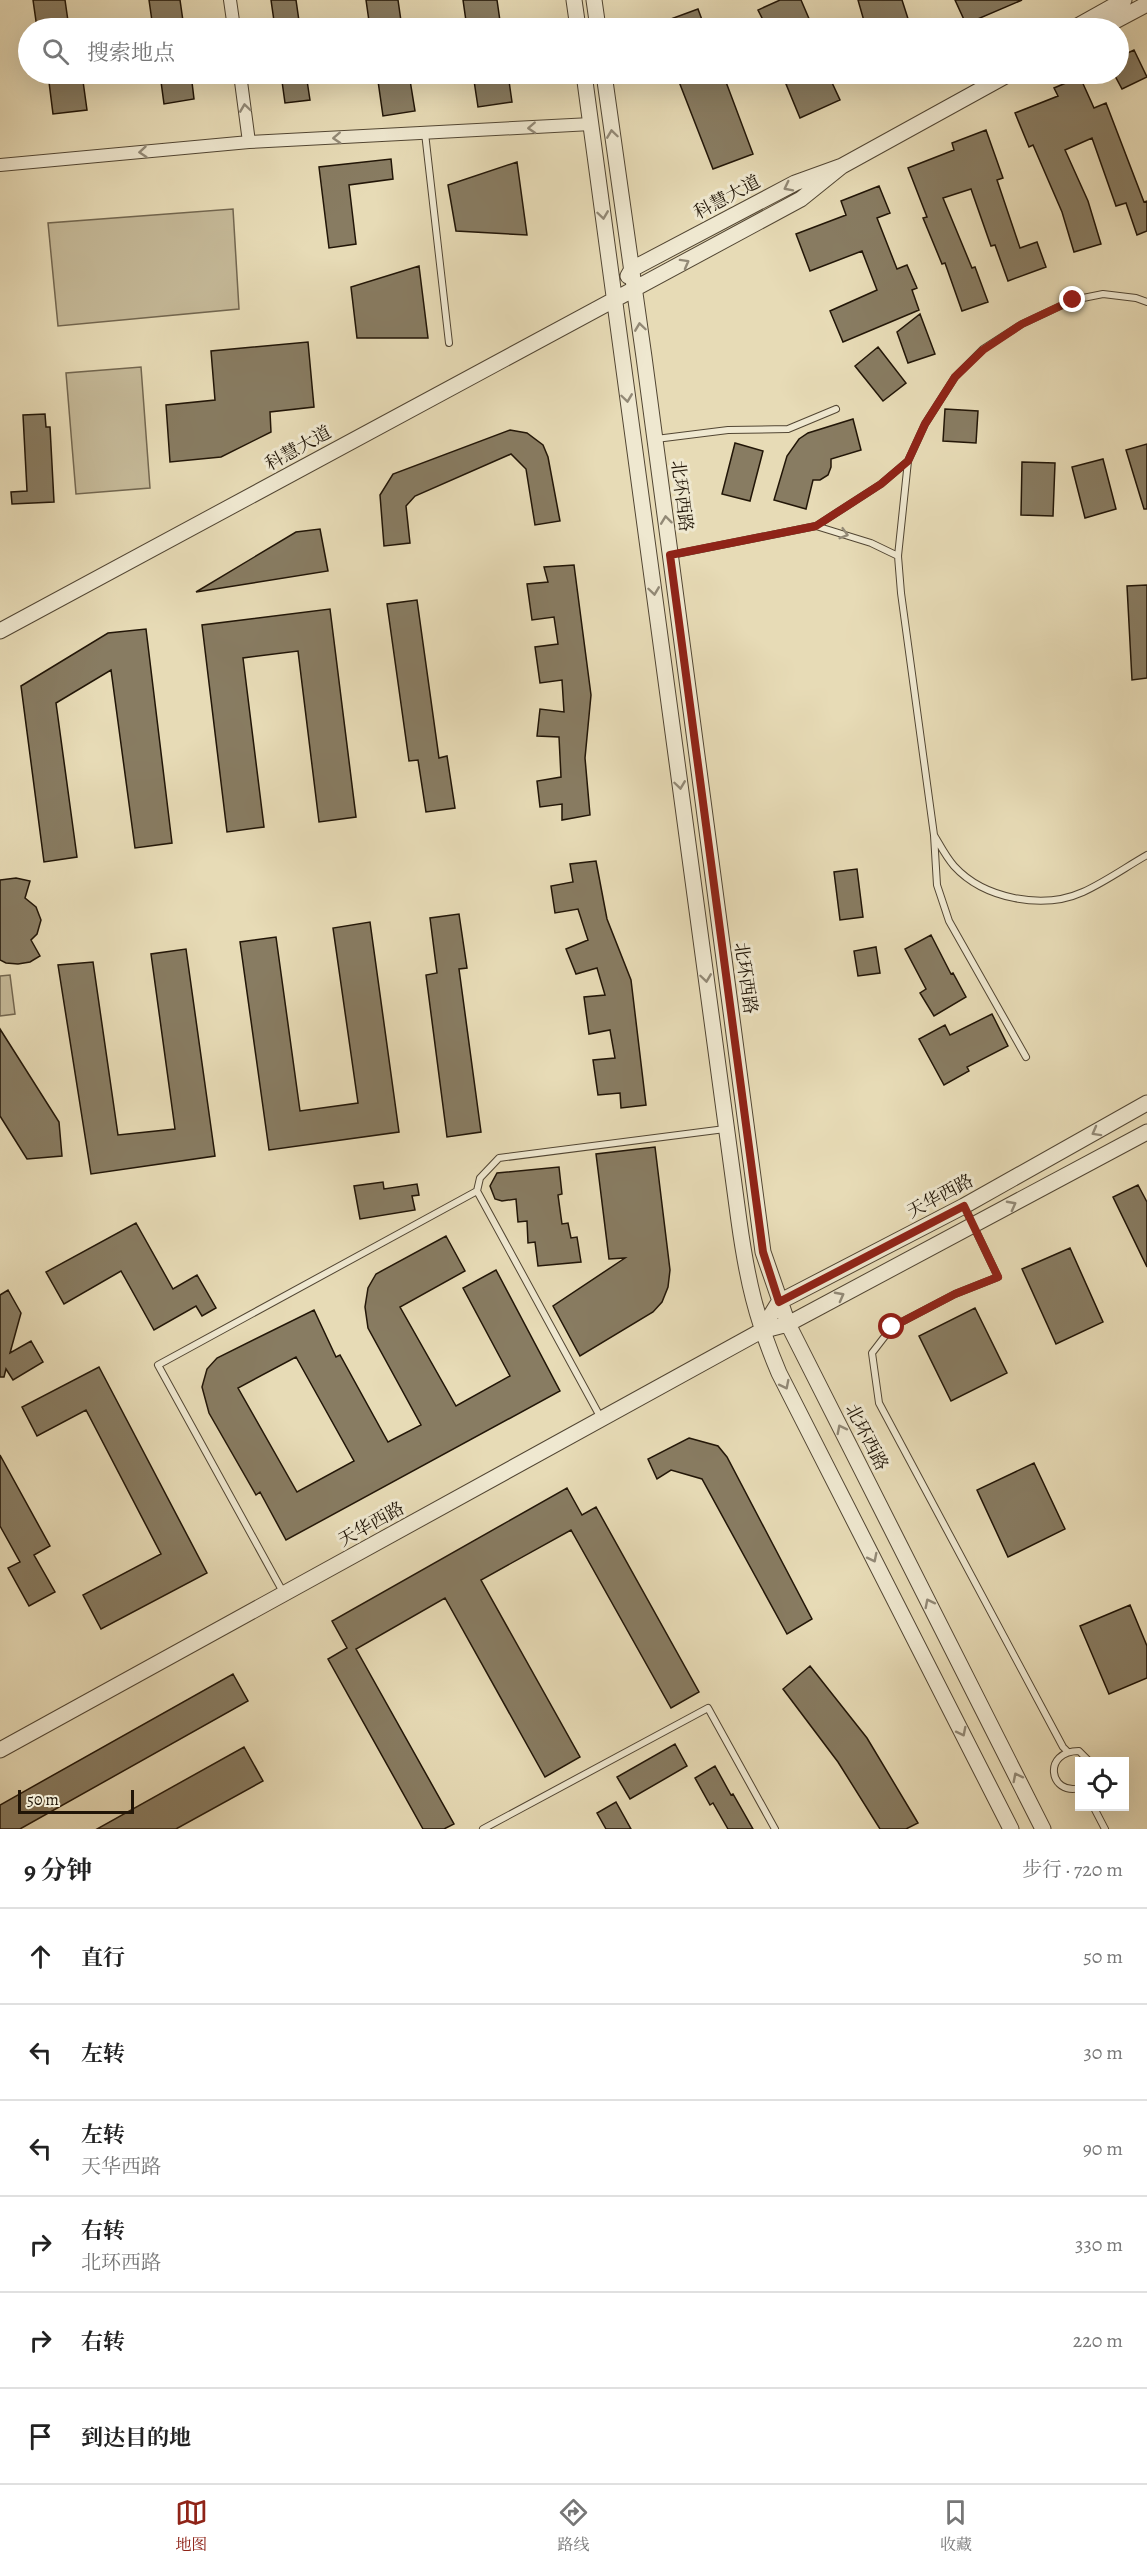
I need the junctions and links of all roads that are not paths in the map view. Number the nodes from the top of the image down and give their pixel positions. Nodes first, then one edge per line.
1 (230, 0) edge
2 (574, 0) edge
3 (594, 0) edge
4 (1124, 0) edge
5 (1147, 4) edge
6 (233, 18) edge
7 (577, 18) edge
8 (597, 18) edge
9 (1092, 18) edge
10 (1121, 18) edge
11 (241, 84) edge
12 (585, 84) edge
13 (605, 84) edge
14 (991, 84) edge
15 (591, 124) junction
16 (425, 133) junction
17 (249, 142) junction
18 (0, 165) edge
19 (842, 166) junction
20 (632, 269) junction
21 (635, 290) junction
22 (614, 299) junction
23 (1147, 302) edge
24 (450, 343) dead end
25 (836, 409) dead end
26 (655, 439) junction
27 (908, 461) junction
28 (816, 526) junction
29 (670, 555) junction
30 (898, 556) junction
31 (0, 631) edge
32 (934, 835) junction
33 (1147, 855) edge
34 (1026, 1057) dead end
35 (1147, 1103) edge
36 (726, 1129) junction
37 (1147, 1132) edge
38 (477, 1191) junction
39 (964, 1206) junction
40 (974, 1226) junction
41 (779, 1302) junction
42 (788, 1324) junction
43 (761, 1331) junction
44 (602, 1420) junction
45 (285, 1595) junction
46 (0, 1750) edge
47 (1067, 1751) junction
48 (1085, 1757) edge
49 (1075, 1789) edge
50 (1096, 1811) edge
51 (483, 1829) edge
52 (776, 1829) edge
53 (1011, 1829) edge
54 (1043, 1829) edge
55 (1105, 1829) edge

1 - 6 street
2 - 7 street
3 - 8 street
4 - 9 street
5 - 10 street
17 -> 11 street
12 - 15 street
20 -> 13 street, 北环西路
14 - 19 street, 科慧大道
15 -> 16 street
15 -> 22 street
16 -> 17 street
16 - 24 lane
17 -> 18 street
19 -> 20 street, 科慧大道
21 -> 19 street, 科慧大道
20 - 21 street, 北环西路
20 - 22 street
21 - 22 street, 科慧大道
26 -> 21 street, 北环西路
22 - 31 street, 科慧大道
22 -> 36 street
23 - 27 lane
25 - 26 lane
29 -> 26 street, 北环西路
27 - 28 lane
27 - 30 lane
28 - 29 lane
28 -> 30 lane
29 - 41 street, 北环西路
30 - 32 lane
32 - 33 lane
32 - 34 lane
35 -> 39 street, 天华西路
36 - 38 lane
36 - 43 street
40 -> 37 street, 天华西路
38 - 44 lane
38 - 45 lane
39 - 40 lane
39 - 41 street, 天华西路
42 -> 40 street, 天华西路
40 - 47 lane
41 - 42 street, 北环西路
41 - 43 street, 天华西路
42 - 43 street, 天华西路
54 -> 42 street, 北环西路
43 - 44 street, 天华西路
43 -> 53 street
44 - 45 street, 天华西路
45 - 46 street, 天华西路
47 - 48 lane
47 - 49 lane
50 - 55 lane
51 - 52 lane

